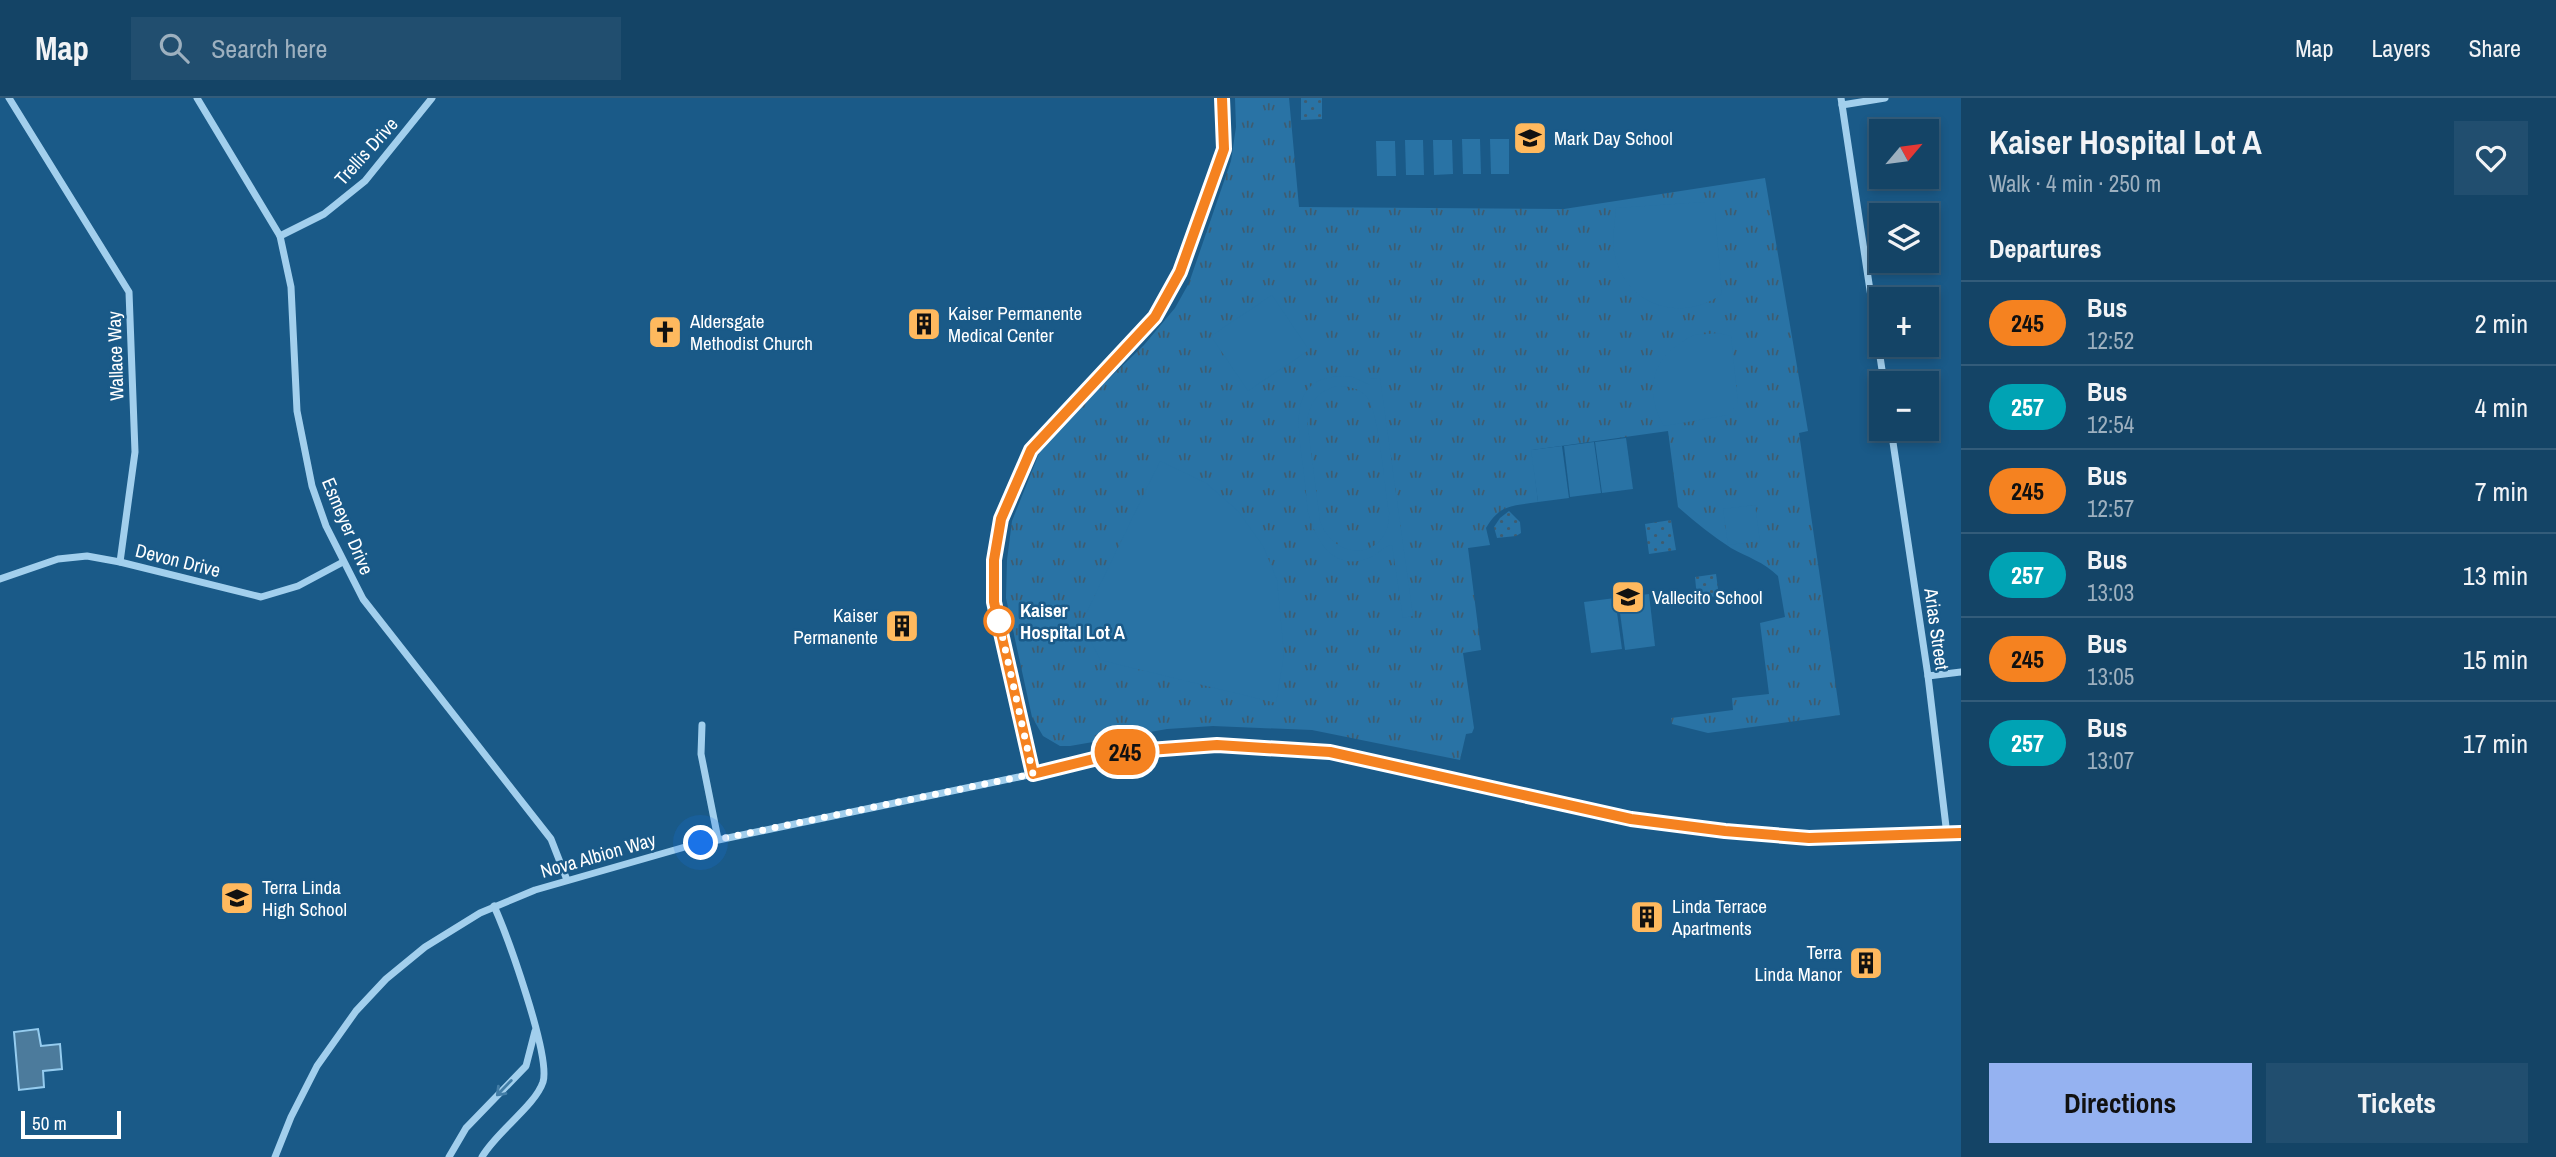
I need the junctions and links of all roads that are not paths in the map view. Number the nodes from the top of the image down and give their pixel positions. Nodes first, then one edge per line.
1 (9, 98) edge
2 (197, 98) edge
3 (432, 98) edge
4 (1222, 98) edge
5 (1885, 98) edge
6 (1842, 102) edge
7 (280, 236) junction
8 (1882, 371) edge
9 (1893, 441) edge
10 (120, 562) junction
11 (343, 562) junction
12 (0, 579) edge
13 (1961, 672) edge
14 (1928, 676) junction
15 (702, 725) dead end
16 (1033, 774) junction
17 (1961, 833) edge
18 (1947, 835) junction
19 (718, 839) junction
20 (568, 880) junction
21 (495, 906) junction
22 (535, 1030) junction
23 (275, 1157) edge
24 (449, 1157) edge
25 (482, 1157) edge

1 - 10 street, Wallace Way
2 - 7 street, Esmeyer Drive
3 - 7 street, Trellis Drive
4 - 16 street
5 - 6 street
6 - 8 street
7 - 11 street, Esmeyer Drive
9 - 14 street, Arias Street
10 - 11 street, Devon Drive
10 - 12 street, Devon Drive
11 - 20 street, Esmeyer Drive
13 - 14 street
14 - 18 street, Arias Street
15 - 19 street
16 - 18 street, Nova Albion Way
16 - 19 street, Nova Albion Way
17 - 18 street, Nova Albion Way
19 - 20 street, Nova Albion Way
20 - 21 street, Nova Albion Way
21 - 22 street
21 - 23 street, Nova Albion Way
22 -> 24 street
22 - 25 street

